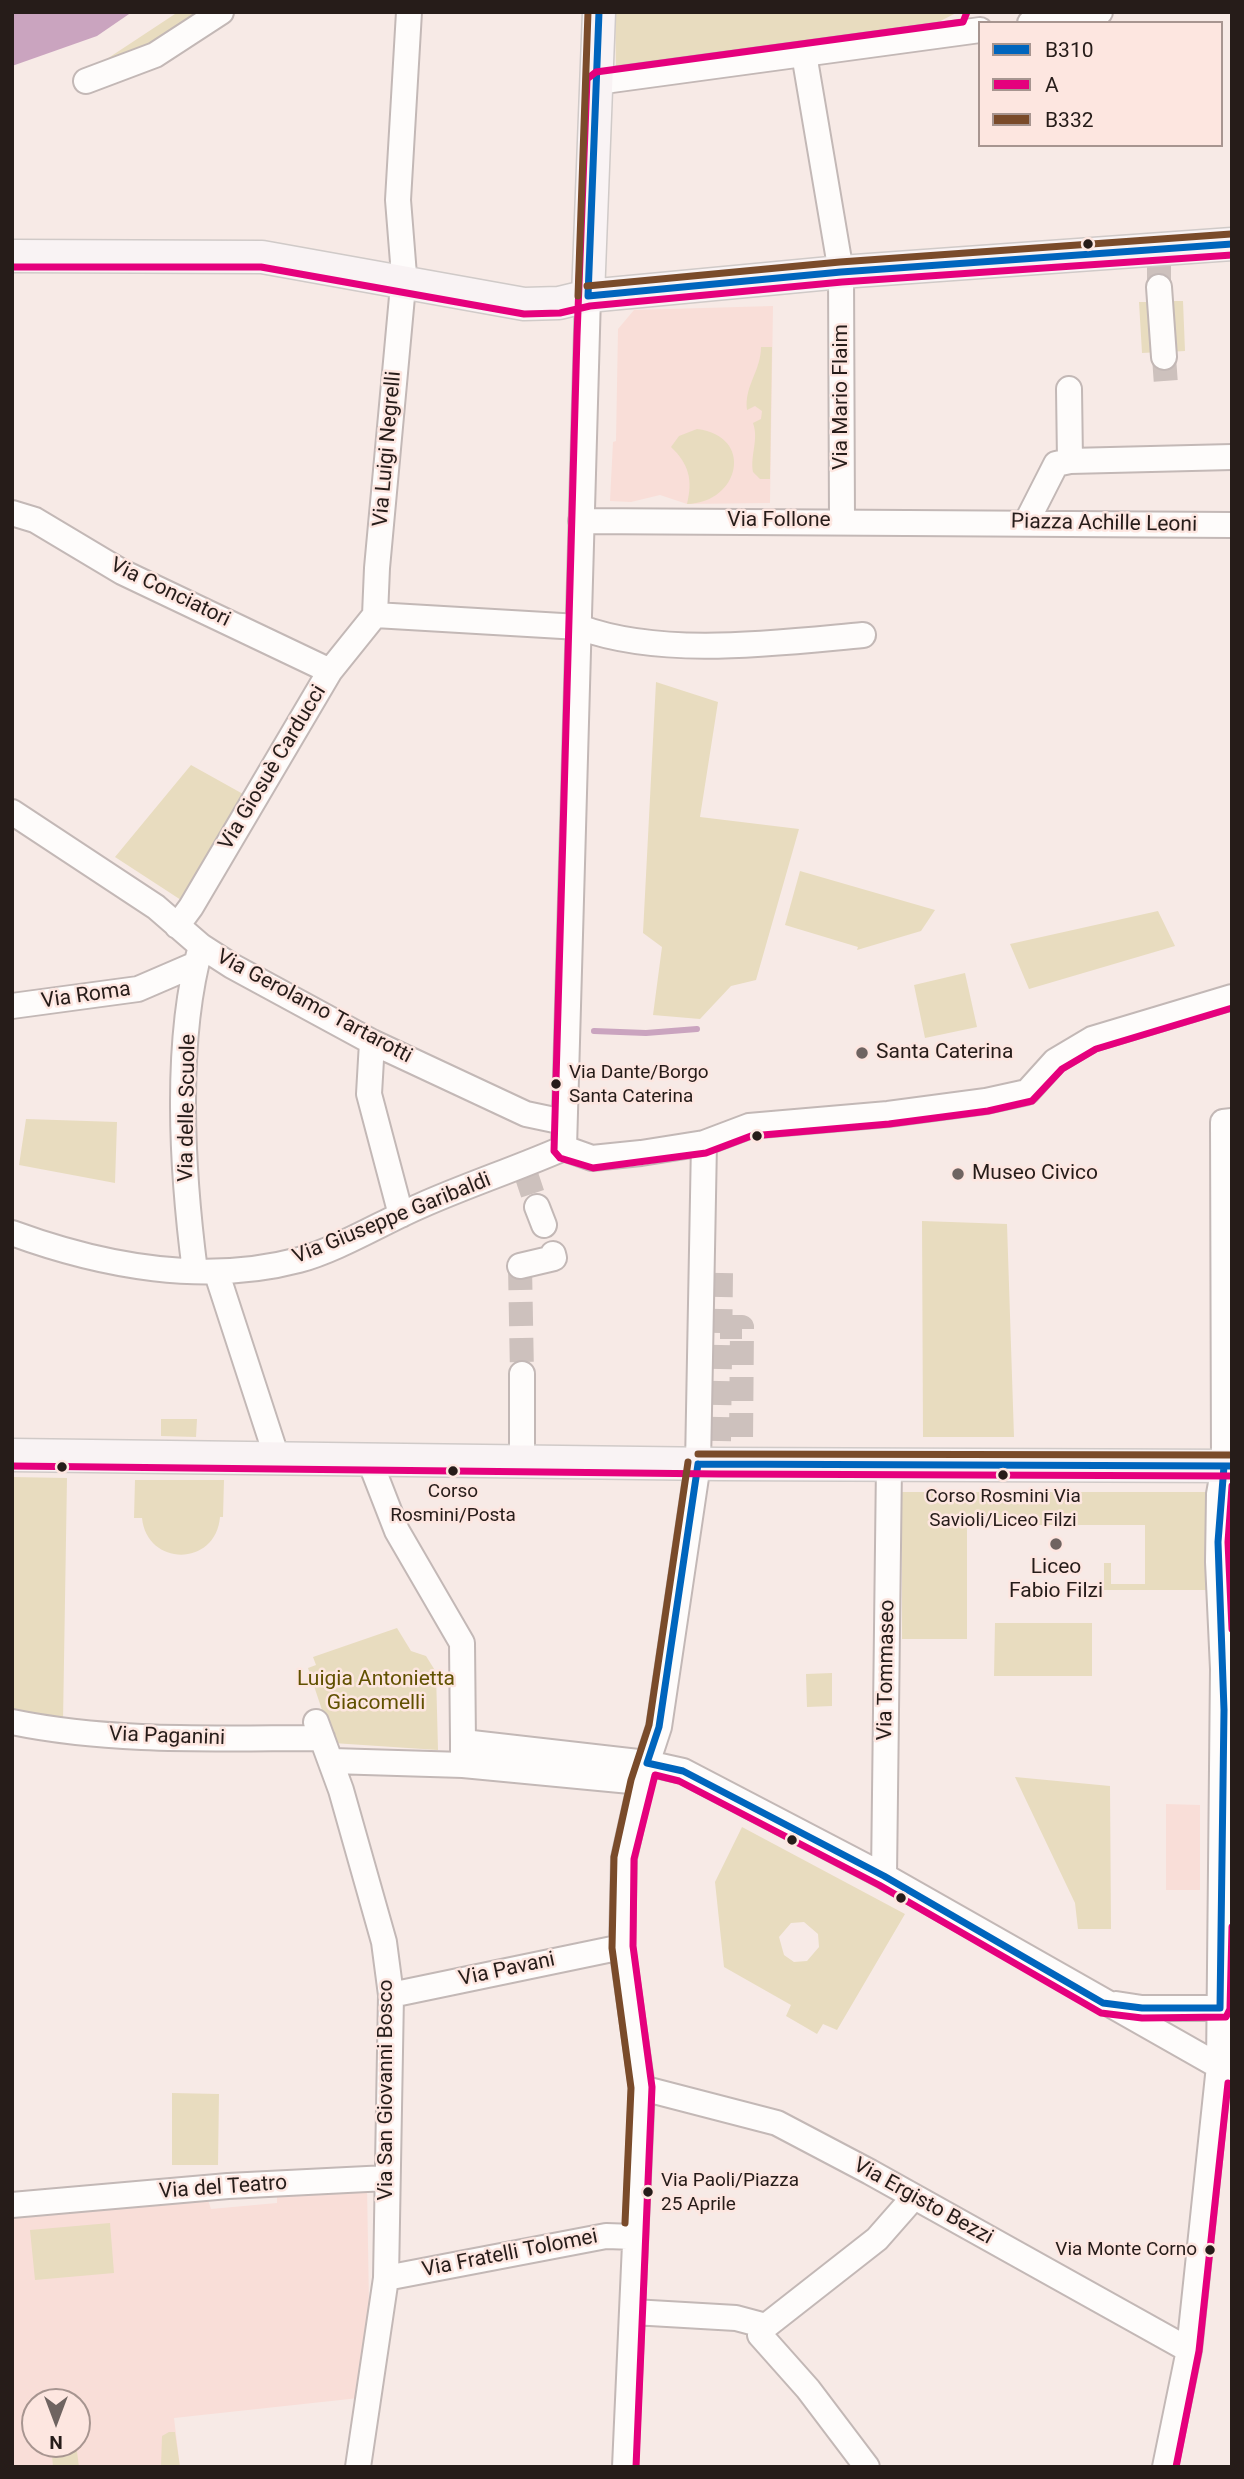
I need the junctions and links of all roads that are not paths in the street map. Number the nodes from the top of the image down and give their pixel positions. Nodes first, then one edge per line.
1 (221, 12) edge
2 (410, 12) edge
3 (599, 12) edge
4 (1100, 12) edge
5 (1043, 21) edge
6 (976, 25) edge
7 (804, 54) junction
8 (86, 81) dead end
9 (597, 82) junction
10 (1232, 244) edge
11 (16, 261) edge
12 (1159, 267) junction
13 (841, 272) junction
14 (403, 283) junction
15 (588, 296) junction
16 (1164, 356) tunnel mouth
17 (1069, 389) dead end
18 (1232, 457) edge
19 (1070, 461) junction
20 (12, 513) edge
21 (581, 521) junction
22 (977, 521) joint
23 (842, 522) junction
24 (1026, 523) junction
25 (1232, 525) edge
26 (376, 615) junction
27 (579, 627) junction
28 (863, 635) dead end
29 (330, 671) junction
30 (12, 812) edge
31 (177, 926) junction
32 (198, 955) junction
33 (1232, 997) edge
34 (12, 1006) edge
35 (372, 1042) junction
36 (1228, 1121) edge
37 (564, 1122) junction
38 (704, 1143) junction
39 (564, 1148) junction
40 (401, 1215) junction
41 (12, 1233) edge
42 (553, 1254) dead end
43 (520, 1266) dead end
44 (206, 1272) junction
45 (522, 1374) tunnel mouth
46 (12, 1455) edge
47 (276, 1458) junction
48 (369, 1459) junction
49 (522, 1461) junction
50 (698, 1464) junction
51 (889, 1464) junction
52 (1228, 1466) edge
53 (12, 1723) edge
54 (319, 1730) joint
55 (463, 1754) junction
56 (332, 1761) junction
57 (644, 1772) junction
58 (884, 1876) junction
59 (1226, 1901) edge
60 (622, 1947) junction
61 (391, 1995) junction
62 (1103, 2003) junction
63 (1220, 2008) junction
64 (1225, 2070) edge
65 (642, 2088) junction
66 (387, 2178) junction
67 (913, 2198) junction
68 (12, 2205) edge
69 (635, 2230) junction
70 (386, 2278) junction
71 (633, 2320) junction
72 (763, 2330) junction
73 (1189, 2350) junction
74 (358, 2467) edge
75 (625, 2467) edge
76 (867, 2467) edge
77 (1165, 2467) edge

1 - 8 street
2 - 14 street, Via Luigi Negrelli
3 - 9 main road
4 - 5 street
6 - 7 street
7 - 9 street
7 - 13 street, Via Mario Flaim
9 - 15 main road
10 - 12 main road
11 - 14 main road
12 - 13 main road
12 - 16 street
13 - 15 main road
13 - 23 street, Via Mario Flaim
14 - 15 main road
14 - 26 street, Via Luigi Negrelli
15 - 21 street
17 - 19 street
18 - 19 street
19 - 24 street
20 - 29 street, Via Conciatori
21 - 23 street, Via Follone
21 - 27 street
22 - 23 street, Via Follone
22 - 24 street, Piazza Achille Leoni
24 - 25 street, Piazza Achille Leoni
26 - 27 street
26 - 29 street, Via Giosuè Carducci
27 - 28 street
27 - 37 street
29 - 31 street, Via Giosuè Carducci
30 - 31 street, Via Gerolamo Tartarotti
31 - 32 street, Via Gerolamo Tartarotti
32 - 34 street, Via Roma
32 - 35 street, Via Gerolamo Tartarotti
32 - 44 street, Via delle Scuole
33 - 38 street
35 - 37 street, Via Gerolamo Tartarotti
35 - 40 street
36 - 52 street
37 - 39 street
38 - 39 street
38 - 50 street
39 - 40 street, Via Giuseppe Garibaldi
40 - 44 street, Via Giuseppe Garibaldi
41 - 44 street, Via Giuseppe Garibaldi
42 - 43 street
44 - 47 street, Via delle Scuole
45 - 49 street
46 - 47 main road
47 - 48 main road
48 - 49 main road
48 - 55 street
49 - 50 main road
50 - 51 main road
50 - 57 street
51 - 52 main road
51 - 58 street, Via Tommaseo
52 - 59 street
53 - 54 street, Via Paganini
54 - 56 street, Via San Giovanni Bosco
55 - 56 street
55 - 57 street
56 - 61 street, Via San Giovanni Bosco
57 - 58 street
57 - 60 street
58 - 62 street
59 - 63 street
60 - 61 street, Via Pavani
60 - 65 street
61 - 66 street, Via San Giovanni Bosco
62 - 63 street
62 - 64 street
63 - 64 street
64 - 73 street
65 - 67 street, Via Ergisto Bezzi
65 - 69 street
66 - 68 street, Via del Teatro
66 - 70 street, Via San Giovanni Bosco
67 - 72 street
67 - 73 street, Via Ergisto Bezzi
69 - 70 street, Via Fratelli Tolomei
69 - 71 street
70 - 74 street, Via San Giovanni Bosco
71 - 72 street
71 - 75 street
72 - 76 street
73 - 77 street

